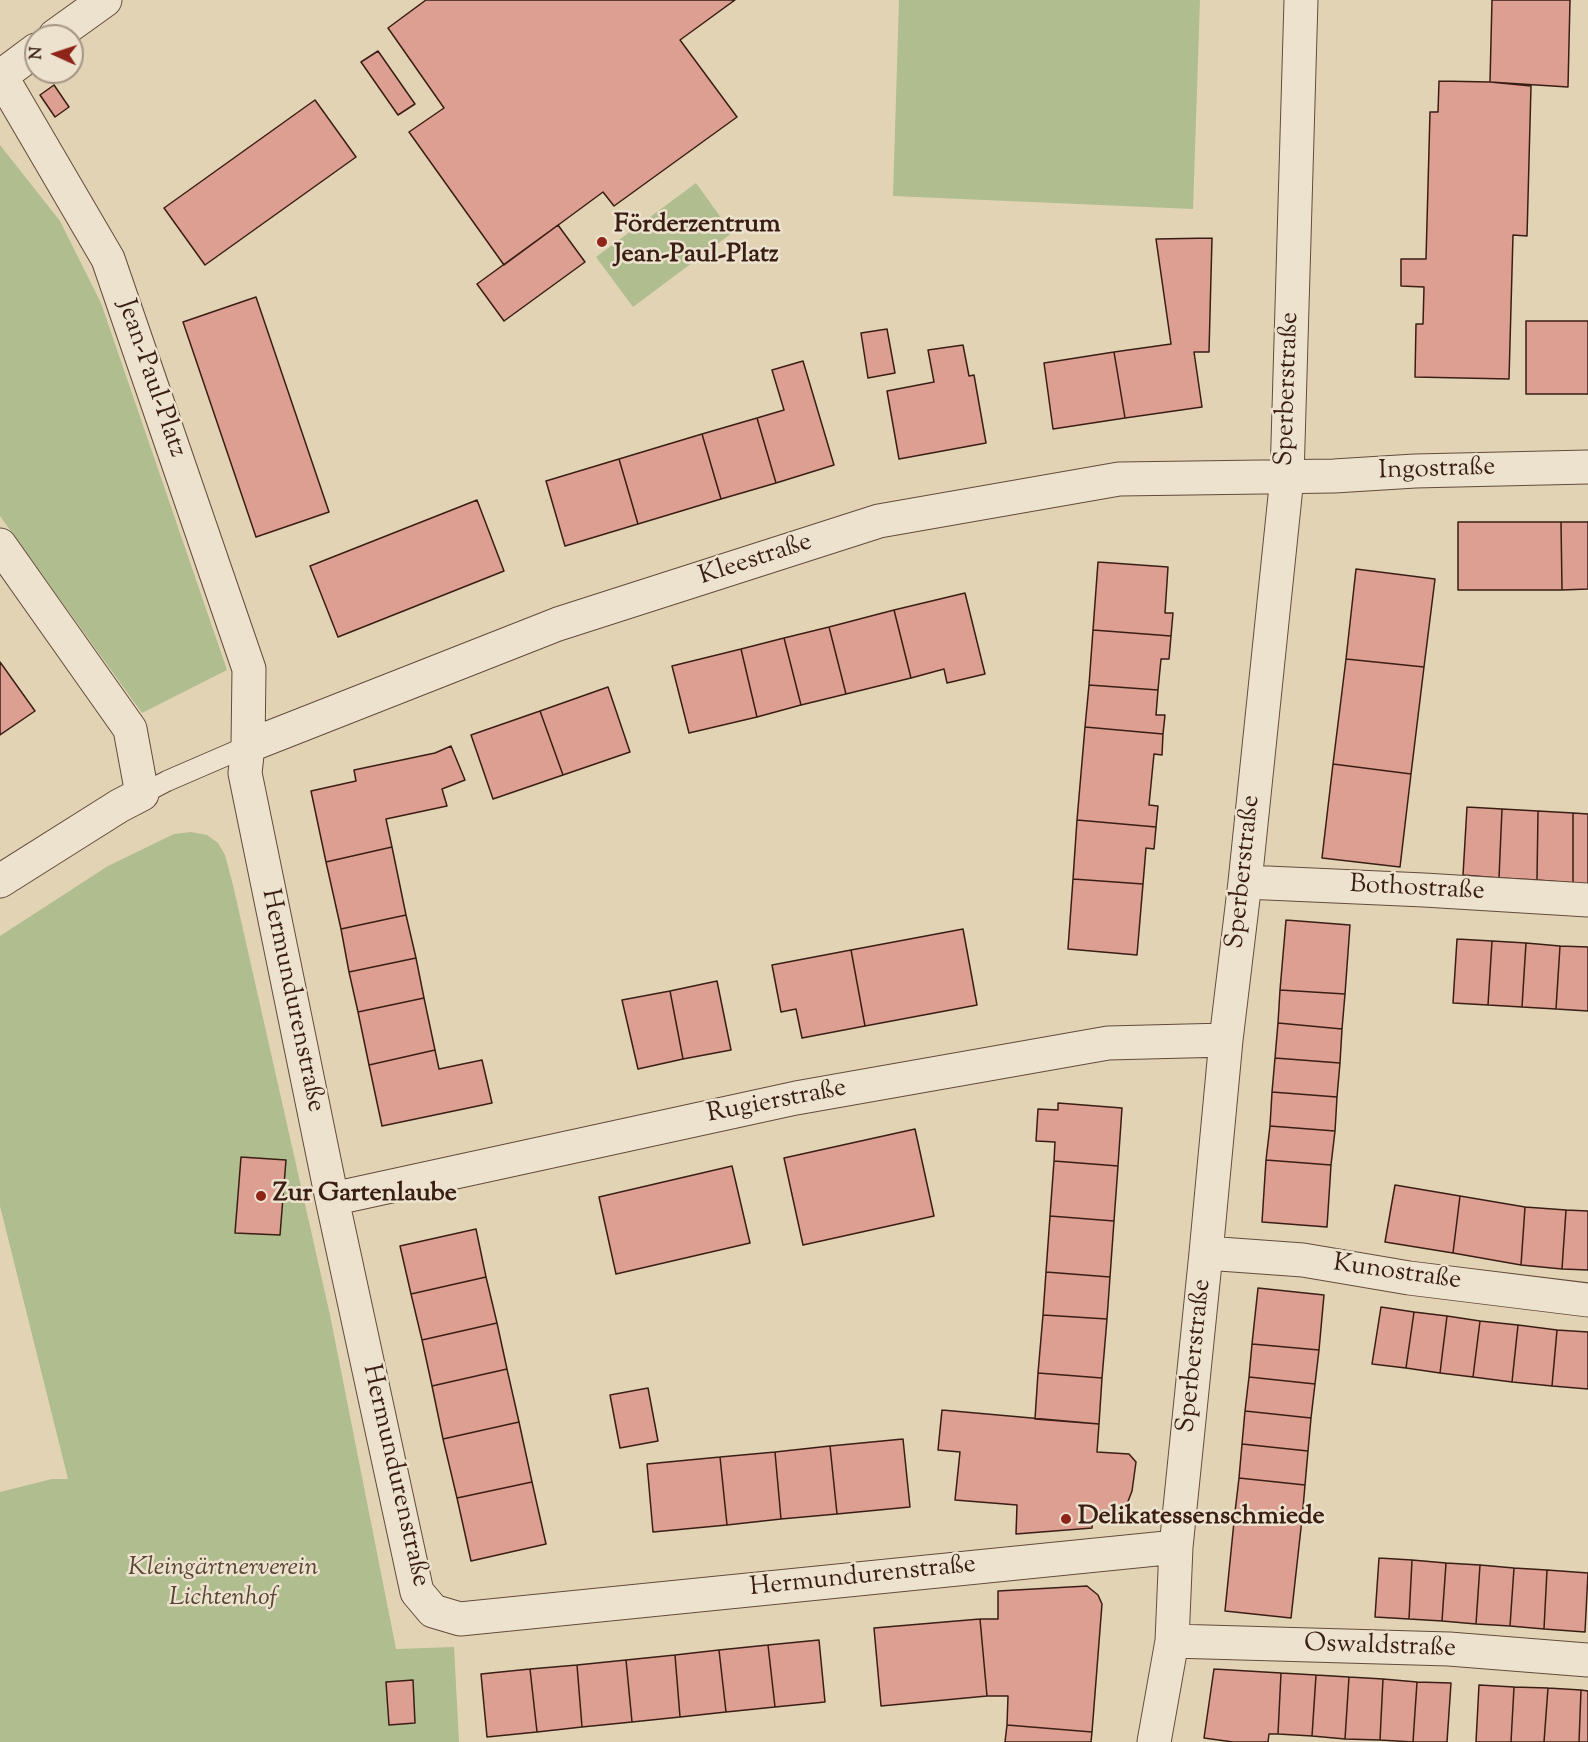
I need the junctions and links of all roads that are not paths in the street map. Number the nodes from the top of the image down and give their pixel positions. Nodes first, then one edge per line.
1 (105, 0) edge
2 (1301, 0) edge
3 (72, 24) edge
4 (24, 59) edge
5 (1588, 467) edge
6 (1287, 477) junction
7 (0, 545) edge
8 (248, 746) junction
9 (142, 794) junction
10 (0, 880) edge
11 (1245, 882) junction
12 (1588, 900) edge
13 (1226, 1040) junction
14 (332, 1199) junction
15 (1206, 1253) junction
16 (1588, 1300) edge
17 (1176, 1547) junction
18 (1172, 1641) junction
19 (1588, 1660) edge
20 (1154, 1742) edge

1 - 3 street
2 - 6 street, Sperberstraße
4 - 8 street, Jean-Paul-Platz
5 - 6 street, Ingostraße
6 - 8 street, Kleestraße
6 - 11 street, Sperberstraße
7 - 9 street
8 - 9 lane
8 - 14 street, Hermundurenstraße
9 - 10 street
11 - 12 street, Bothostraße
11 - 13 street, Sperberstraße
13 - 14 street, Rugierstraße
13 - 15 street, Sperberstraße
14 - 17 street, Hermundurenstraße
15 - 16 street, Kunostraße
15 - 17 street, Sperberstraße
17 - 18 street, Sperberstraße
18 - 19 street, Oswaldstraße
18 - 20 street, Sperberstraße

